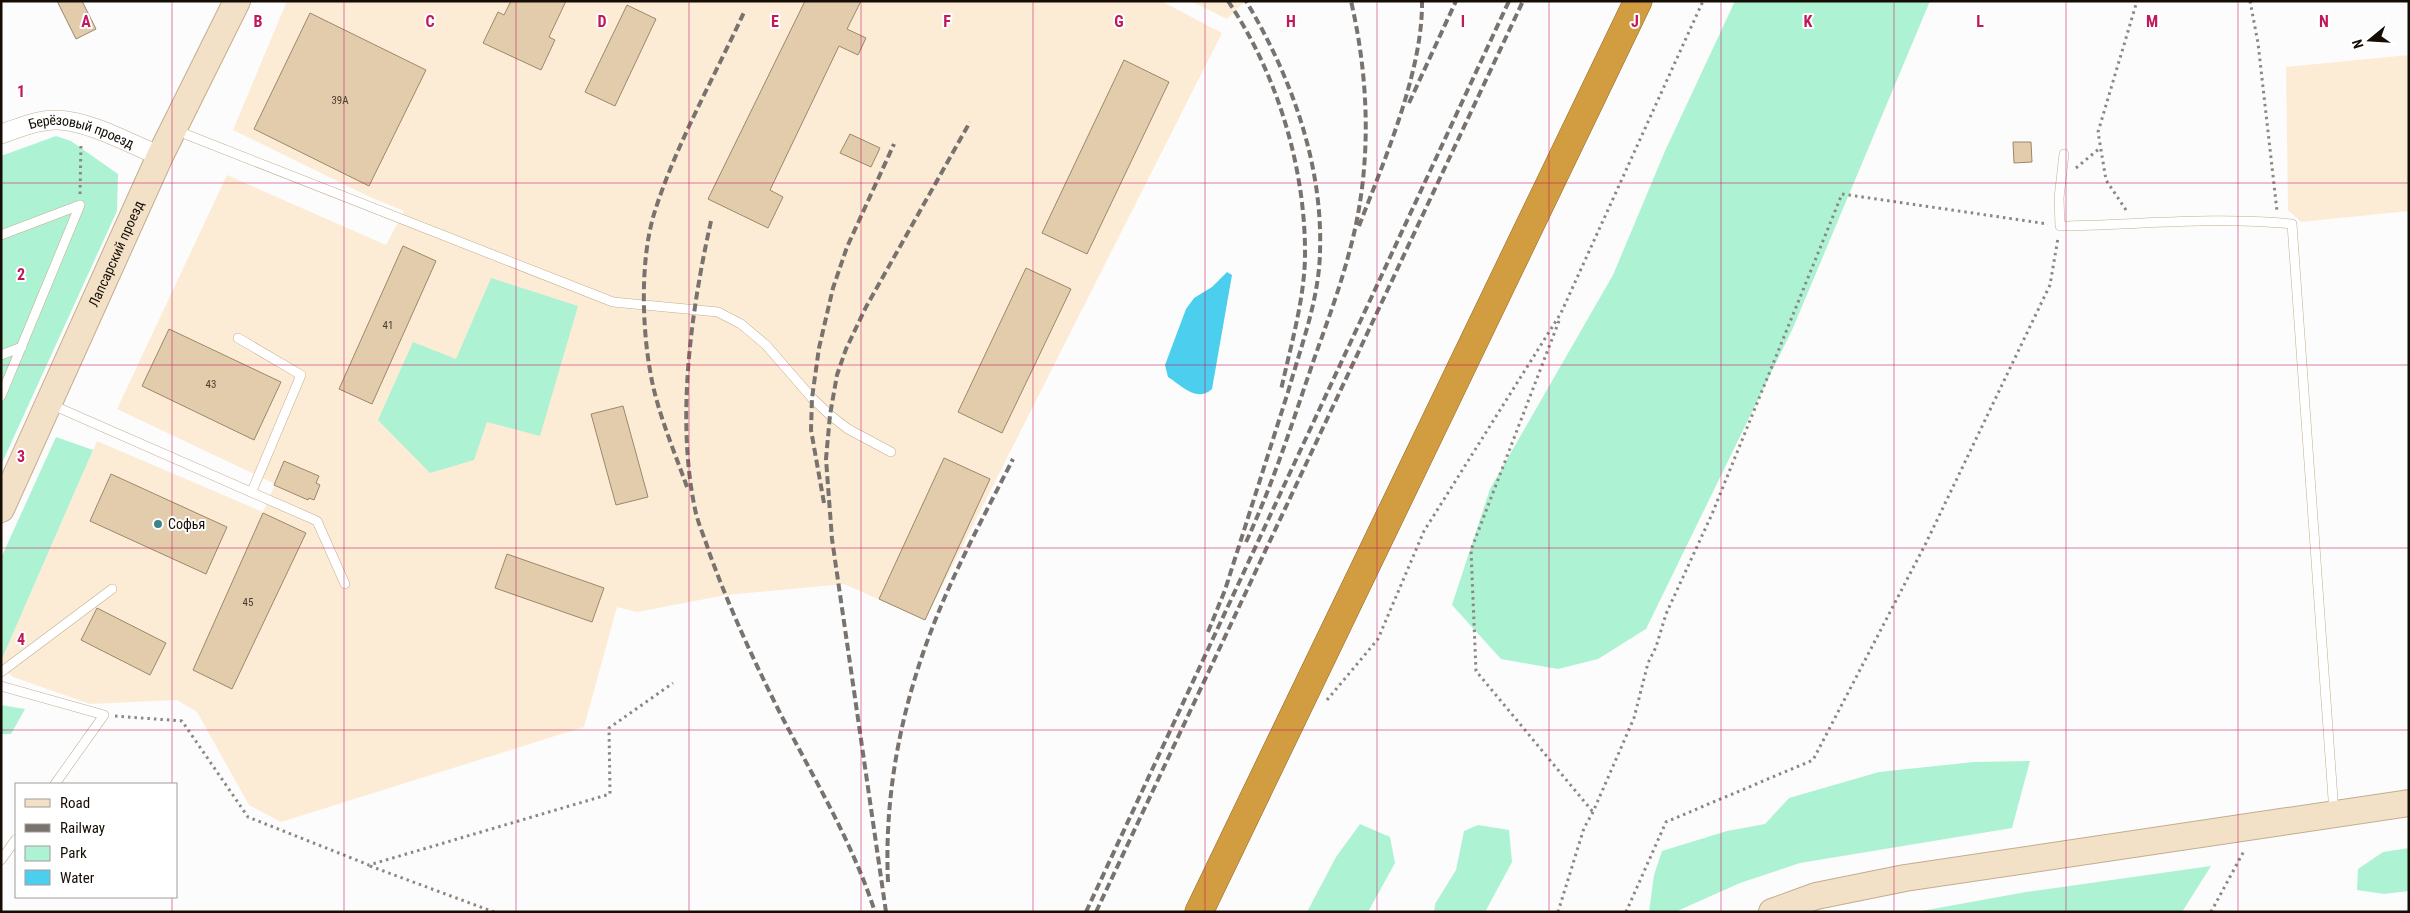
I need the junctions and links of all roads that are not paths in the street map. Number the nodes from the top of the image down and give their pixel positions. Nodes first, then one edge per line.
1 (237, 1) edge
2 (1638, 1) edge
3 (175, 130) junction
4 (1, 134) edge
5 (2064, 154) dead end
6 (160, 156) junction
7 (1, 235) edge
8 (238, 338) dead end
9 (22, 347) junction
10 (1, 355) edge
11 (1, 396) edge
12 (50, 404) junction
13 (891, 452) dead end
14 (252, 491) junction
15 (1, 509) edge
16 (345, 584) dead end
17 (112, 588) dead end
18 (1, 672) edge
19 (1, 686) edge
20 (56, 783) edge
21 (2409, 803) edge
22 (2334, 813) junction
23 (15, 840) edge
24 (1, 860) edge
25 (1198, 912) edge
26 (1772, 912) edge

1 - 3 street, Лапсарский проезд
2 - 25 highway
3 - 6 street, Лапсарский проезд
3 - 13 lane
4 - 6 street, Берёзовый проезд
5 - 22 lane
6 - 12 street, Лапсарский проезд
7 - 9 lane
8 - 14 lane
9 - 10 lane
9 - 11 lane
12 - 14 lane
12 - 15 street, Лапсарский проезд
14 - 16 lane
17 - 18 lane
19 - 20 lane
21 - 22 street
22 - 26 street
23 - 24 lane

